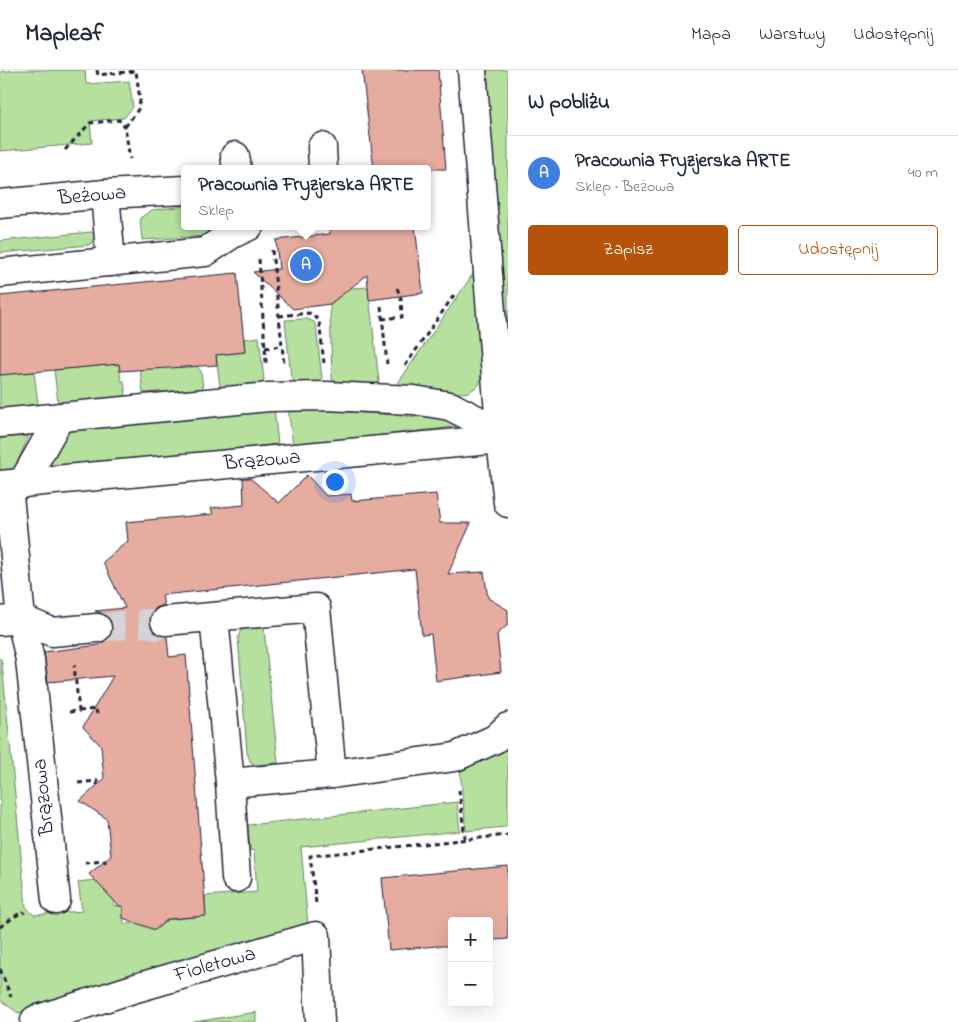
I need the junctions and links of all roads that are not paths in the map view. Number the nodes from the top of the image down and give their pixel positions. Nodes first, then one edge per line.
1 (472, 70) edge
2 (181, 190) edge
3 (105, 194) junction
4 (0, 204) edge
5 (240, 230) edge
6 (111, 262) junction
7 (0, 273) edge
8 (60, 417) junction
9 (0, 422) edge
10 (501, 439) junction
11 (10, 485) edge
12 (508, 503) edge
13 (214, 616) junction
14 (11, 620) edge
15 (165, 621) tunnel mouth
16 (97, 628) tunnel mouth
17 (508, 727) edge
18 (332, 774) junction
19 (230, 783) junction
20 (236, 878) dead end
21 (56, 900) dead end
22 (25, 1014) edge
23 (320, 1022) edge

1 - 10 street
2 - 3 street, Beżowa
3 - 4 street, Beżowa
3 - 6 street
5 - 6 street
6 - 7 street
8 - 9 street
8 - 10 street
8 - 11 street
10 - 11 street, Brązowa
10 - 12 street
11 - 14 street, Brązowa
13 - 15 street
13 - 18 street
13 - 19 street
14 - 16 street
14 - 21 street, Brązowa
17 - 18 street
18 - 19 street
19 - 20 street
22 - 23 street, Fioletowa

